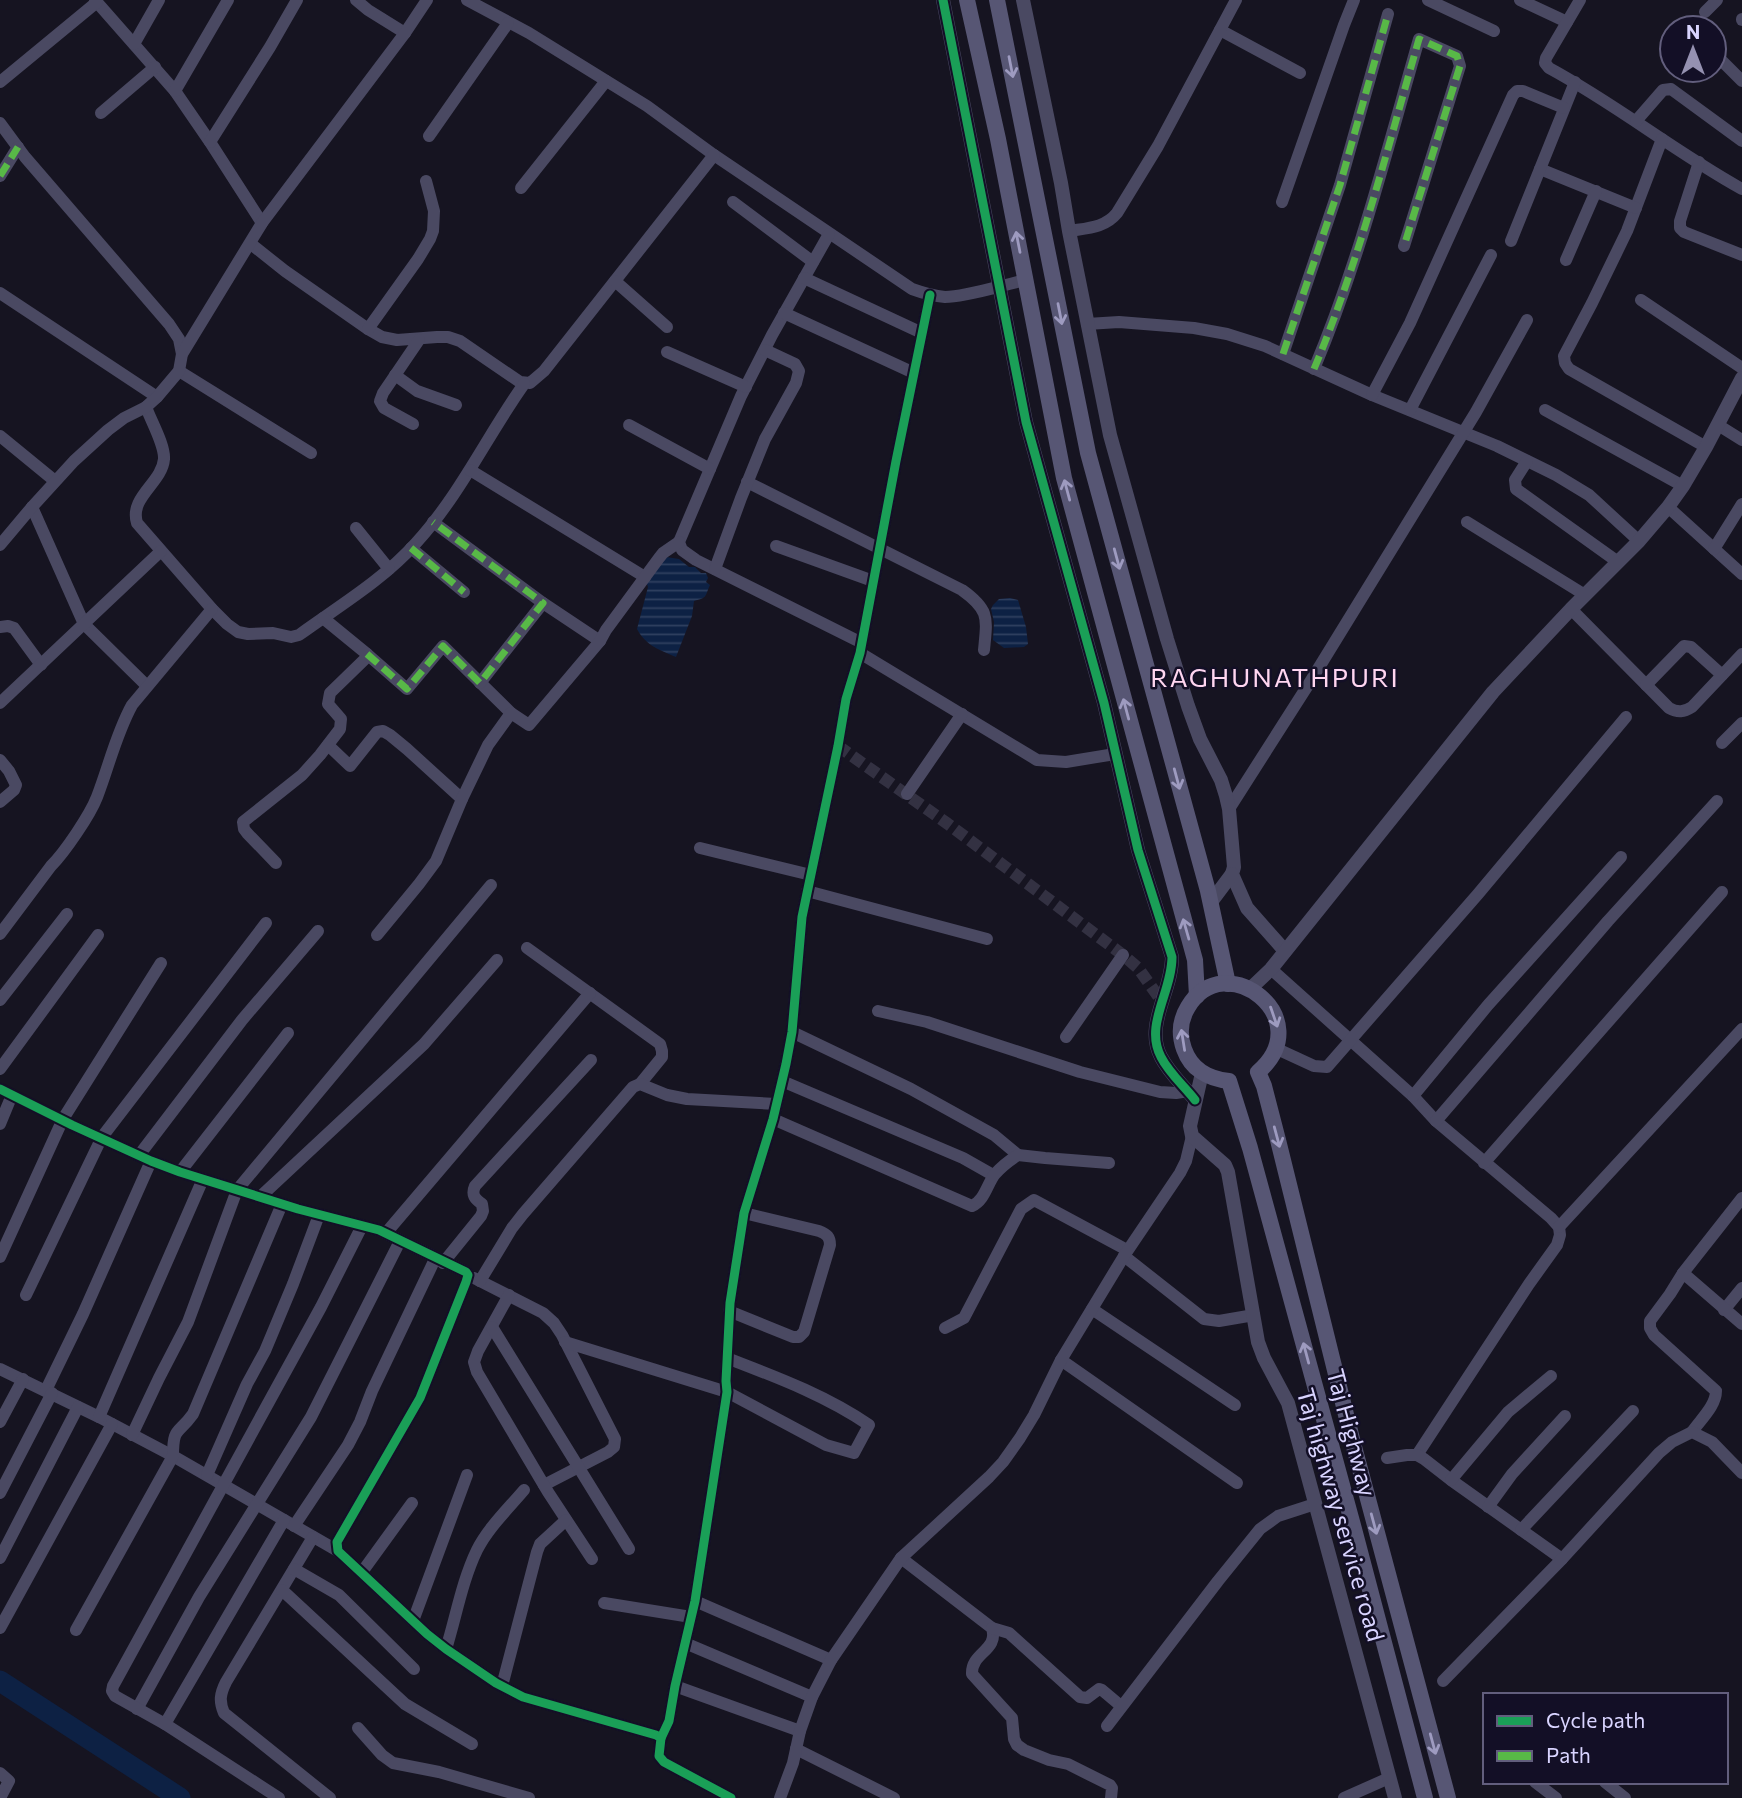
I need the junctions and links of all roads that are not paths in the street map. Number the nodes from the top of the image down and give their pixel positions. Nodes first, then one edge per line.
1 (159, 0) edge
2 (228, 0) edge
3 (297, 0) edge
4 (356, 0) edge
5 (427, 0) edge
6 (467, 0) edge
7 (943, 0) edge
8 (967, 0) edge
9 (997, 0) edge
10 (1023, 0) edge
11 (1236, 0) edge
12 (1354, 0) edge
13 (1428, 0) edge
14 (1520, 0) edge
15 (1580, 0) edge
16 (1717, 0) edge
17 (96, 1) edge
18 (1705, 12) dead end
19 (1388, 14) dead end
20 (1567, 22) junction
21 (508, 23) junction
22 (1220, 30) junction
23 (1494, 32) dead end
24 (405, 33) junction
25 (134, 44) junction
26 (156, 67) junction
27 (1728, 67) edge
28 (1300, 73) dead end
29 (606, 81) junction
30 (1742, 81) edge
31 (0, 82) edge
32 (1575, 82) junction
33 (175, 91) junction
34 (1564, 108) junction
35 (101, 113) dead end
36 (1636, 121) junction
37 (0, 123) edge
38 (429, 136) dead end
39 (1662, 139) junction
40 (1742, 141) edge
41 (210, 142) junction
42 (18, 147) junction
43 (714, 155) junction
44 (1699, 162) junction
45 (1540, 169) junction
46 (0, 176) edge
47 (426, 181) dead end
48 (521, 188) dead end
49 (1742, 189) edge
50 (1596, 191) junction
51 (733, 202) dead end
52 (1282, 202) dead end
53 (1636, 208) junction
54 (262, 223) junction
55 (1069, 231) junction
56 (829, 234) junction
57 (1511, 241) dead end
58 (251, 244) junction
59 (1404, 246) dead end
60 (1742, 254) edge
61 (1491, 255) dead end
62 (1566, 260) dead end
63 (813, 262) junction
64 (804, 278) junction
65 (1026, 280) junction
66 (614, 281) junction
67 (1000, 285) junction
68 (0, 293) edge
69 (930, 295) junction
70 (1641, 300) dead end
71 (784, 313) junction
72 (1527, 320) dead end
73 (1087, 324) junction
74 (667, 327) dead end
75 (368, 329) junction
76 (922, 333) junction
77 (419, 340) junction
78 (765, 349) junction
79 (667, 352) dead end
80 (182, 354) junction
81 (1283, 354) junction
82 (1742, 368) edge
83 (1314, 369) junction
84 (179, 371) junction
85 (914, 373) junction
86 (395, 375) junction
87 (1742, 378) edge
88 (524, 384) junction
89 (746, 387) junction
90 (1372, 395) junction
91 (157, 397) junction
92 (456, 405) dead end
93 (146, 407) junction
94 (1410, 410) junction
95 (1545, 410) dead end
96 (413, 424) dead end
97 (629, 425) dead end
98 (1718, 425) junction
99 (1463, 432) junction
100 (0, 436) edge
101 (1742, 440) edge
102 (1706, 447) junction
103 (311, 453) dead end
104 (1527, 461) junction
105 (710, 469) junction
106 (470, 470) junction
107 (55, 481) junction
108 (747, 482) junction
109 (1684, 486) junction
110 (1742, 504) edge
111 (32, 507) junction
112 (1668, 507) junction
113 (433, 522) junction
114 (1467, 522) dead end
115 (356, 528) dead end
116 (1639, 541) junction
117 (679, 542) junction
118 (0, 545) edge
119 (776, 546) dead end
120 (880, 547) junction
121 (411, 548) junction
122 (1714, 549) junction
123 (161, 551) junction
124 (1618, 562) junction
125 (389, 569) junction
126 (715, 569) junction
127 (1742, 574) edge
128 (645, 577) junction
129 (873, 581) junction
130 (464, 592) dead end
131 (1585, 595) junction
132 (543, 603) junction
133 (212, 609) junction
134 (1571, 609) junction
135 (323, 618) junction
136 (84, 624) junction
137 (0, 627) edge
138 (600, 641) junction
139 (861, 648) junction
140 (984, 650) dead end
141 (367, 654) junction
142 (1742, 654) edge
143 (41, 665) junction
144 (1722, 675) junction
145 (480, 683) junction
146 (1646, 685) junction
147 (147, 686) junction
148 (0, 703) edge
149 (511, 713) junction
150 (962, 715) junction
151 (1626, 718) dead end
152 (1742, 723) edge
153 (1722, 743) dead end
154 (328, 745) junction
155 (1115, 754) junction
156 (0, 760) edge
157 (907, 794) dead end
158 (462, 799) junction
159 (1717, 801) dead end
160 (0, 802) edge
161 (1229, 809) junction
162 (700, 848) dead end
163 (1621, 858) dead end
164 (276, 863) dead end
165 (1232, 874) junction
166 (811, 875) junction
167 (491, 884) dead end
168 (807, 891) junction
169 (1722, 892) dead end
170 (1212, 902) junction
171 (67, 914) dead end
172 (266, 923) dead end
173 (318, 930) dead end
174 (0, 934) edge
175 (98, 935) dead end
176 (377, 935) dead end
177 (987, 939) dead end
178 (527, 948) dead end
179 (1285, 951) junction
180 (1123, 955) dead end
181 (497, 960) dead end
182 (161, 963) dead end
183 (1271, 970) junction
184 (1228, 984) junction
185 (1250, 989) junction
186 (590, 993) junction
187 (1197, 996) junction
188 (0, 1000) edge
189 (878, 1011) dead end
190 (1742, 1029) edge
191 (792, 1032) junction
192 (288, 1033) dead end
193 (1066, 1037) dead end
194 (1352, 1040) junction
195 (1275, 1048) junction
196 (591, 1060) dead end
197 (0, 1069) edge
198 (1202, 1073) junction
199 (782, 1081) junction
200 (640, 1084) junction
201 (6, 1092) edge
202 (1192, 1095) junction
203 (1413, 1096) junction
204 (776, 1104) junction
205 (63, 1119) junction
206 (773, 1119) junction
207 (1436, 1121) junction
208 (0, 1124) edge
209 (1192, 1136) junction
210 (102, 1138) junction
211 (1018, 1155) junction
212 (146, 1157) junction
213 (1109, 1163) dead end
214 (1485, 1163) junction
215 (180, 1172) junction
216 (993, 1175) junction
217 (203, 1179) junction
218 (237, 1190) junction
219 (260, 1197) junction
220 (1742, 1198) edge
221 (282, 1204) junction
222 (744, 1213) junction
223 (319, 1214) junction
224 (362, 1226) junction
225 (1559, 1227) junction
226 (386, 1233) junction
227 (400, 1241) junction
228 (1125, 1253) junction
229 (0, 1257) edge
230 (439, 1261) junction
231 (1683, 1273) junction
232 (468, 1275) junction
233 (480, 1281) junction
234 (1742, 1288) edge
235 (26, 1295) dead end
236 (509, 1296) junction
237 (1092, 1309) junction
238 (1724, 1310) junction
239 (729, 1311) junction
240 (1254, 1315) junction
241 (1742, 1324) edge
242 (492, 1326) junction
243 (945, 1328) dead end
244 (565, 1342) junction
245 (727, 1358) junction
246 (1061, 1360) junction
247 (0, 1368) edge
248 (1551, 1376) dead end
249 (23, 1379) junction
250 (49, 1392) junction
251 (727, 1392) junction
252 (1235, 1405) dead end
253 (78, 1407) junction
254 (1633, 1411) dead end
255 (1565, 1416) dead end
256 (99, 1417) junction
257 (0, 1422) edge
258 (112, 1424) junction
259 (1692, 1432) junction
260 (132, 1435) junction
261 (1417, 1455) junction
262 (173, 1456) junction
263 (1387, 1458) dead end
264 (580, 1467) junction
265 (1742, 1473) edge
266 (207, 1475) junction
267 (467, 1475) dead end
268 (1451, 1480) junction
269 (1237, 1483) dead end
270 (224, 1484) junction
271 (544, 1485) junction
272 (524, 1490) dead end
273 (0, 1493) edge
274 (412, 1503) dead end
275 (1315, 1504) junction
276 (258, 1505) junction
277 (1488, 1507) junction
278 (566, 1520) junction
279 (289, 1523) junction
280 (1521, 1530) junction
281 (313, 1537) junction
282 (629, 1549) dead end
283 (338, 1551) junction
284 (0, 1558) edge
285 (901, 1558) junction
286 (592, 1559) dead end
287 (1562, 1559) junction
288 (294, 1569) junction
289 (362, 1572) junction
290 (282, 1590) junction
291 (695, 1601) junction
292 (604, 1603) dead end
293 (691, 1617) junction
294 (413, 1621) junction
295 (0, 1628) edge
296 (992, 1628) junction
297 (76, 1630) dead end
298 (685, 1643) junction
299 (446, 1649) junction
300 (831, 1660) junction
301 (414, 1669) dead end
302 (1443, 1681) dead end
303 (502, 1686) junction
304 (675, 1686) junction
305 (812, 1697) junction
306 (1121, 1706) junction
307 (137, 1709) junction
308 (165, 1724) junction
309 (1107, 1726) dead end
310 (358, 1728) dead end
311 (800, 1731) junction
312 (661, 1738) junction
313 (472, 1744) dead end
314 (796, 1749) junction
315 (0, 1773) edge
316 (1389, 1778) junction
317 (1538, 1784) edge
318 (1608, 1784) edge
319 (0, 1798) edge
320 (279, 1798) edge
321 (330, 1798) edge
322 (529, 1798) edge
323 (731, 1798) edge
324 (780, 1798) edge
325 (894, 1798) edge
326 (1111, 1798) edge
327 (1345, 1798) edge
328 (1395, 1798) edge
329 (1425, 1798) edge
330 (1448, 1798) edge
331 (1556, 1798) edge
332 (1625, 1798) edge

1 - 25 street
2 - 33 street
3 - 41 street
4 - 24 street
5 - 24 street
6 - 21 street
7 - 67 street
65 -> 8 main road
9 -> 170 main road
10 - 55 street
11 - 22 street
12 - 52 street
13 - 23 street
14 - 20 street
15 - 20 street
16 - 18 street
17 - 25 street
17 - 31 street
19 - 81 street
20 - 32 street
21 - 29 street
21 - 38 street
22 - 28 street
22 - 55 street
24 - 54 street
25 - 26 street
26 - 33 street
26 - 35 street
27 - 30 street
29 - 43 street
29 - 48 street
32 - 34 street
32 - 36 street
33 - 41 street
34 - 45 street
34 - 90 street
36 - 39 street
36 - 40 street
37 - 42 street
39 - 44 street
39 - 53 street
41 - 54 street
42 - 46 street
42 - 80 street
43 - 56 street
43 - 66 street
44 - 49 street
44 - 60 street
45 - 50 street
45 - 57 street
47 - 75 street
50 - 53 street
50 - 62 street
51 - 63 street
53 - 102 street
54 - 58 street
55 - 73 street
56 - 63 street
56 - 69 street
58 - 75 street
58 - 80 street
59 - 83 street
61 - 94 street
63 - 64 street
64 - 71 street
64 - 76 street
65 - 67 street
187 -> 65 main road
66 - 74 street
66 - 88 street
67 - 69 street
67 - 155 street
68 - 91 street
69 - 76 street
70 - 82 street
71 - 78 street
71 - 85 street
72 - 99 street
73 - 81 street
73 - 161 street
75 - 77 street
76 - 85 street
77 - 86 street
77 - 88 street
78 - 89 street
78 - 108 street
79 - 89 street
80 - 84 street
81 - 83 street
83 - 90 street
84 - 91 street
84 - 103 street
85 - 120 street
86 - 92 street
86 - 96 street
87 - 98 street
88 - 106 street
89 - 105 street
90 - 94 street
91 - 93 street
93 - 107 street
93 - 123 street
94 - 99 street
95 - 109 street
97 - 105 street
98 - 101 street
98 - 102 street
99 - 104 street
99 - 161 street
100 - 107 street
102 - 109 street
104 - 116 street
104 - 124 street
105 - 117 street
106 - 113 street
106 - 128 street
107 - 111 street
108 - 120 street
108 - 126 street
109 - 112 street
110 - 122 street
111 - 118 street
111 - 136 street
112 - 116 street
112 - 122 street
113 - 121 street
113 - 132 street
114 - 131 street
115 - 125 street
116 - 124 street
117 - 126 street
117 - 128 street
119 - 129 street
120 - 129 street
120 - 140 street
121 - 125 street
121 - 130 street
122 - 127 street
123 - 133 street
123 - 136 street
124 - 131 street
125 - 135 street
126 - 139 street
128 - 138 street
129 - 139 street
131 - 134 street
132 - 138 street
132 - 145 street
133 - 135 street
133 - 147 street
134 - 146 street
134 - 179 street
135 - 141 street
136 - 143 street
136 - 147 street
137 - 143 street
138 - 149 street
139 - 150 street
139 - 166 street
141 - 145 street
141 - 154 street
142 - 144 street
143 - 148 street
144 - 146 street
144 - 146 street
145 - 149 street
147 - 174 street
149 - 158 street
150 - 155 street
150 - 157 street
151 - 194 street
152 - 153 street
154 - 158 street
154 - 164 street
155 - 202 street
156 - 160 street
158 - 176 street
159 - 207 street
161 - 165 street
162 - 166 street
163 - 203 street
165 - 170 street
165 - 179 street
166 - 168 street
167 - 218 street
168 - 177 street
168 - 191 street
169 - 214 street
170 - 184 main road
171 - 188 street
172 - 210 street
173 - 212 street
175 - 197 street
178 - 186 street
179 - 183 street
180 - 193 street
181 - 219 street
182 - 205 street
183 - 185 street
183 - 194 street
184 - 185 main road
184 - 187 main road
185 -> 195 main road
186 - 200 street
186 - 226 street
198 -> 187 main road
189 - 202 street
190 - 225 street
191 - 199 street
191 - 211 street
192 - 215 street
194 - 195 street
194 - 203 street
195 -> 330 main road
196 - 230 street
198 - 202 street
329 -> 198 main road, Taj Highway
199 - 204 street
199 - 216 street
200 - 204 street
200 - 233 street
201 - 205 street
201 - 208 street
202 - 209 street
203 - 207 street
204 - 206 street
205 - 210 street
205 - 229 street
206 - 216 street
206 - 222 street
207 - 214 street
209 - 228 street
209 - 240 street, Taj highway service road
210 - 212 street
210 - 235 street
211 - 213 street
211 - 216 street
212 - 215 street
212 - 250 street
214 - 225 street
215 - 217 street
217 - 218 street
217 - 256 street
218 - 219 street
218 - 260 street
219 - 221 street
220 - 231 street
221 - 223 street
221 - 262 street
222 - 239 street
222 - 239 street
223 - 224 street
223 - 266 street
224 - 226 street
224 - 270 street
225 - 261 street
226 - 227 street
227 - 230 street
227 - 276 street
228 - 237 street
228 - 240 street
228 - 243 street
230 - 232 street
230 - 279 street
231 - 238 street
231 - 259 street
232 - 233 street
232 - 283 street
233 - 236 street
234 - 238 street
236 - 242 street
236 - 244 street
237 - 246 street
237 - 252 street
238 - 241 street
239 - 245 street
240 - 275 street, Taj highway service road
242 - 264 street
242 - 271 street
244 - 251 street
244 - 264 street
245 - 251 street
245 - 251 street
246 - 269 street
246 - 285 street
247 - 249 street
248 - 268 street
249 - 250 street
249 - 257 street
250 - 253 street
250 - 273 street
251 - 291 street
253 - 256 street
253 - 284 street
254 - 280 street
255 - 277 street
256 - 258 street
258 - 260 street
258 - 295 street
259 - 265 street
259 - 287 street
260 - 262 street
261 - 263 street
261 - 268 street
262 - 266 street
262 - 297 street
264 - 271 street
264 - 282 street
266 - 270 street
267 - 294 street
268 - 277 street
270 - 276 street
270 - 307 street
271 - 278 street
272 - 299 street
274 - 289 street
275 - 306 street
275 - 316 street, Taj highway service road
276 - 279 street
276 - 307 street
277 - 280 street
278 - 286 street
278 - 303 street
279 - 281 street
279 - 308 street
280 - 287 street
281 - 283 street
281 - 288 street
283 - 289 street
285 - 296 street
285 - 300 street
287 - 302 street
288 - 290 street
288 - 301 street
289 - 294 street
290 - 313 street
290 - 321 street
291 - 293 street
291 - 300 street
292 - 293 street
293 - 298 street
294 - 299 street
296 - 306 street
296 - 326 street
298 - 304 street
298 - 305 street
299 - 303 street
300 - 305 street
303 - 312 street
304 - 311 street
304 - 312 street
305 - 311 street
306 - 309 street
307 - 308 street
308 - 320 street
310 - 322 street
311 - 314 street
312 - 323 street
314 - 324 street
314 - 325 street
315 - 319 street
316 - 327 street
316 - 328 street, Taj highway service road
317 - 331 street
318 - 332 street

